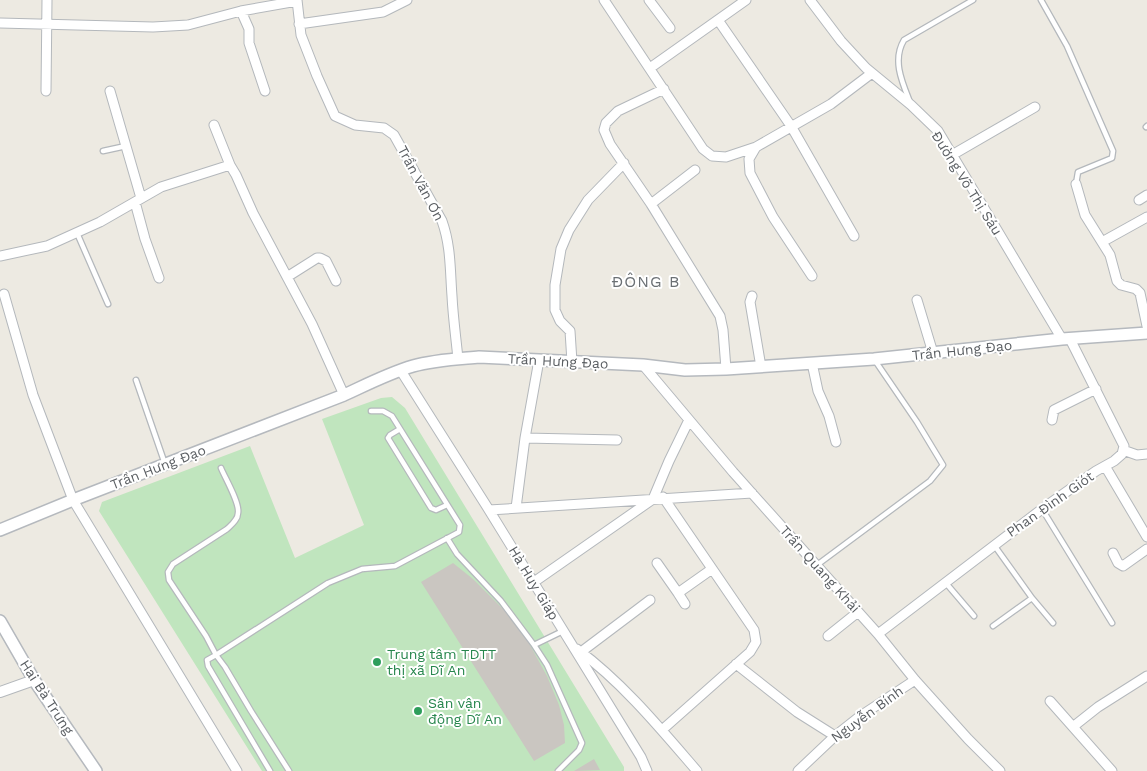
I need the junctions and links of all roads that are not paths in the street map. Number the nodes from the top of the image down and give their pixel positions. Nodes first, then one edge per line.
1 (48, 0) edge
2 (297, 0) edge
3 (407, 0) edge
4 (604, 0) edge
5 (649, 0) edge
6 (746, 0) edge
7 (810, 0) edge
8 (973, 0) edge
9 (1041, 0) edge
10 (242, 11) junction
11 (718, 20) junction
12 (0, 23) edge
13 (48, 24) junction
14 (299, 24) junction
15 (670, 28) dead end
16 (650, 68) junction
17 (872, 74) junction
18 (664, 89) junction
19 (46, 91) dead end
20 (110, 91) dead end
21 (265, 91) dead end
22 (911, 105) junction
23 (1035, 107) dead end
24 (214, 125) dead end
25 (791, 126) junction
26 (126, 146) junction
27 (756, 147) junction
28 (103, 151) dead end
29 (952, 155) junction
30 (624, 162) junction
31 (230, 165) junction
32 (694, 170) dead end
33 (1076, 184) joint
34 (138, 200) junction
35 (651, 204) junction
36 (1147, 217) edge
37 (77, 233) junction
38 (854, 236) dead end
39 (1102, 242) junction
40 (0, 256) edge
41 (812, 276) dead end
42 (287, 277) junction
43 (159, 278) dead end
44 (336, 281) dead end
45 (4, 294) dead end
46 (752, 296) dead end
47 (917, 300) dead end
48 (108, 304) dead end
49 (1147, 326) edge
50 (1147, 333) edge
51 (1066, 339) junction
52 (933, 353) junction
53 (458, 359) junction
54 (874, 359) junction
55 (539, 360) junction
56 (572, 362) junction
57 (812, 363) junction
58 (643, 365) junction
59 (761, 367) junction
60 (726, 369) junction
61 (400, 371) junction
62 (136, 380) dead end
63 (1096, 389) junction
64 (344, 395) junction
65 (371, 411) dead end
66 (689, 420) junction
67 (1052, 420) dead end
68 (400, 429) junction
69 (525, 438) junction
70 (617, 440) dead end
71 (836, 442) dead end
72 (1123, 450) junction
73 (1147, 454) edge
74 (165, 464) junction
75 (1105, 466) junction
76 (221, 468) dead end
77 (752, 493) junction
78 (658, 498) junction
79 (73, 500) junction
80 (447, 505) junction
81 (516, 508) junction
82 (1042, 509) junction
83 (489, 510) junction
84 (0, 530) edge
85 (1147, 537) edge
86 (447, 538) junction
87 (993, 544) junction
88 (1147, 549) edge
89 (1113, 553) dead end
90 (657, 563) dead end
91 (816, 566) junction
92 (712, 570) junction
93 (534, 582) junction
94 (945, 582) junction
95 (678, 593) junction
96 (1032, 598) junction
97 (650, 600) dead end
98 (686, 604) dead end
99 (858, 612) junction
100 (974, 616) dead end
101 (0, 621) edge
102 (1053, 623) dead end
103 (1112, 623) dead end
104 (993, 626) dead end
105 (563, 631) junction
106 (878, 634) junction
107 (828, 636) dead end
108 (534, 644) junction
109 (572, 646) junction
110 (581, 652) junction
111 (216, 655) junction
112 (736, 664) junction
113 (1147, 676) edge
114 (34, 680) junction
115 (915, 680) junction
116 (0, 692) edge
117 (1050, 701) dead end
118 (1074, 726) junction
119 (662, 730) junction
120 (835, 736) junction
121 (994, 769) edge
122 (96, 771) edge
123 (237, 771) edge
124 (270, 771) edge
125 (289, 771) edge
126 (558, 771) edge
127 (647, 771) edge
128 (697, 771) edge
129 (798, 771) edge
130 (1112, 771) edge

1 - 13 street
2 - 10 street
2 - 14 street, Trần Văn Ơn
3 - 14 street
4 - 16 street
5 - 15 street
6 - 11 street
7 - 17 street, Đường Võ Thị Sáu
8 - 22 lane
9 - 33 lane
10 - 13 street
10 - 21 street
11 - 16 street
11 - 25 street
12 - 13 street
13 - 19 street
14 - 53 street, Trần Văn Ơn
16 - 18 street
17 - 22 street, Đường Võ Thị Sáu
17 - 25 street
18 - 27 street
18 - 30 street
20 - 26 street
22 - 29 street, Đường Võ Thị Sáu
23 - 29 street
24 - 31 street
25 - 27 street
25 - 38 street
26 - 28 lane
26 - 34 street
27 - 41 street
29 - 51 street, Đường Võ Thị Sáu
30 - 35 street
30 - 56 street
31 - 34 street
31 - 42 street
32 - 35 street
33 - 39 street
34 - 37 street
34 - 43 street
35 - 60 street
36 - 39 street
37 - 40 street
37 - 48 lane
39 - 49 street
42 - 44 street
42 - 64 street
45 - 79 street
46 - 59 street
47 - 52 street
50 - 51 main road, Trần Hưng Đạo
51 - 52 main road, Trần Hưng Đạo
51 - 63 street
52 - 54 main road, Trần Hưng Đạo
53 - 55 main road, Trần Hưng Đạo
53 - 61 main road, Trần Hưng Đạo
54 - 57 main road, Trần Hưng Đạo
54 - 91 lane
55 - 56 main road, Trần Hưng Đạo
55 - 69 street
56 - 58 main road, Trần Hưng Đạo
57 - 59 main road, Trần Hưng Đạo
57 - 71 street
58 - 60 main road, Trần Hưng Đạo
58 - 66 street, Trần Quang Khải
59 - 60 main road, Trần Hưng Đạo
61 - 64 main road, Trần Hưng Đạo
61 - 83 street, Hà Huy Giáp
62 - 74 lane
63 - 67 street
63 - 72 street
64 - 74 main road, Trần Hưng Đạo
65 - 68 lane
66 - 77 street, Trần Quang Khải
66 - 78 street
68 - 80 lane
68 - 80 lane
69 - 70 street
69 - 81 street
72 - 73 street
72 - 75 street, Phan Đình Giót
74 - 79 main road, Trần Hưng Đạo
75 - 82 street, Phan Đình Giót
75 - 85 street
76 - 111 lane
77 - 78 street
77 - 91 street, Trần Quang Khải
78 - 81 street
78 - 92 street
78 - 93 street
79 - 84 main road, Trần Hưng Đạo
79 - 123 street
80 - 86 lane
81 - 83 street
82 - 87 street, Phan Đình Giót
82 - 103 lane
83 - 93 street, Hà Huy Giáp
86 - 108 lane
86 - 111 lane
87 - 94 street, Phan Đình Giót
87 - 96 lane
88 - 89 street
90 - 95 street
91 - 99 street, Trần Quang Khải
92 - 95 street
92 - 112 street
93 - 105 street, Hà Huy Giáp
94 - 100 lane
94 - 106 street, Phan Đình Giót
95 - 98 street
96 - 102 lane
96 - 104 lane
97 - 110 street
99 - 106 street, Trần Quang Khải
99 - 107 street
101 - 114 main road, Hai Bà Trưng
105 - 108 lane
105 - 109 street, Hà Huy Giáp
106 - 115 street, Trần Quang Khải
108 - 126 lane
109 - 110 street, Hà Huy Giáp
109 - 127 street
110 - 119 street, Hà Huy Giáp
111 - 124 lane
111 - 125 lane
112 - 119 street
112 - 120 street
113 - 118 street
114 - 116 street
114 - 122 main road, Hai Bà Trưng
115 - 120 street, Nguyễn Bính
115 - 121 street, Trần Quang Khải
117 - 118 street
118 - 130 street
119 - 128 street, Hà Huy Giáp
120 - 129 street, Nguyễn Bính

